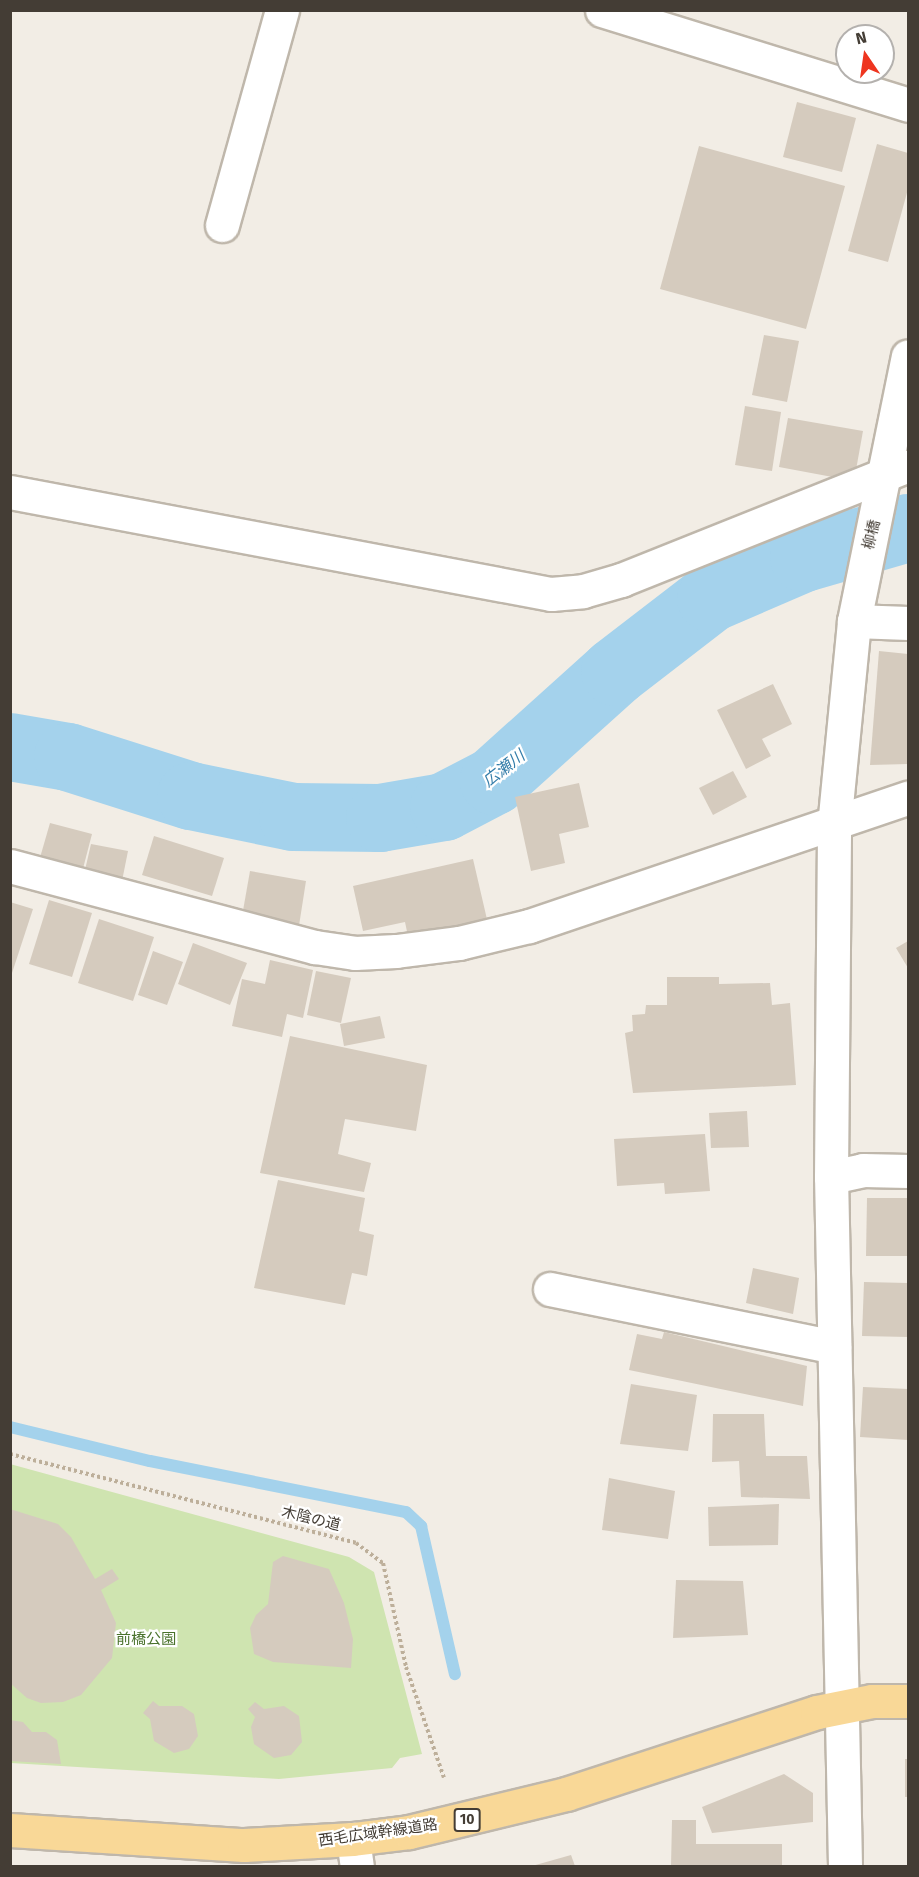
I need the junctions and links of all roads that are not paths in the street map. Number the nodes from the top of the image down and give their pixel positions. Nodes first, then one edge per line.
1 (282, 10) edge
2 (602, 10) edge
3 (909, 105) edge
4 (222, 225) dead end
5 (909, 356) edge
6 (892, 478) edge
7 (10, 492) edge
8 (854, 621) junction
9 (909, 622) edge
10 (909, 798) edge
11 (834, 826) junction
12 (10, 866) edge
13 (909, 1171) edge
14 (831, 1177) junction
15 (550, 1289) dead end
16 (834, 1347) junction
17 (909, 1701) edge
18 (842, 1707) junction
19 (10, 1830) edge
20 (355, 1853) edge
21 (844, 1866) edge

1 - 4 street
2 - 3 street
5 - 6 street, 柳橋
6 - 7 street
6 - 8 street, 柳橋
8 - 9 street
8 - 11 street, 柳橋
10 - 11 street
11 - 12 street
11 - 14 street, 柳橋
13 - 14 street
14 - 16 street, 柳橋
15 - 16 street
16 - 18 street, 柳橋
17 - 18 main road, 西毛広域幹線道路 / 10
18 - 20 main road, 西毛広域幹線道路 / 10
18 - 21 street, 柳橋
19 - 20 main road, 西毛広域幹線道路 / 10

